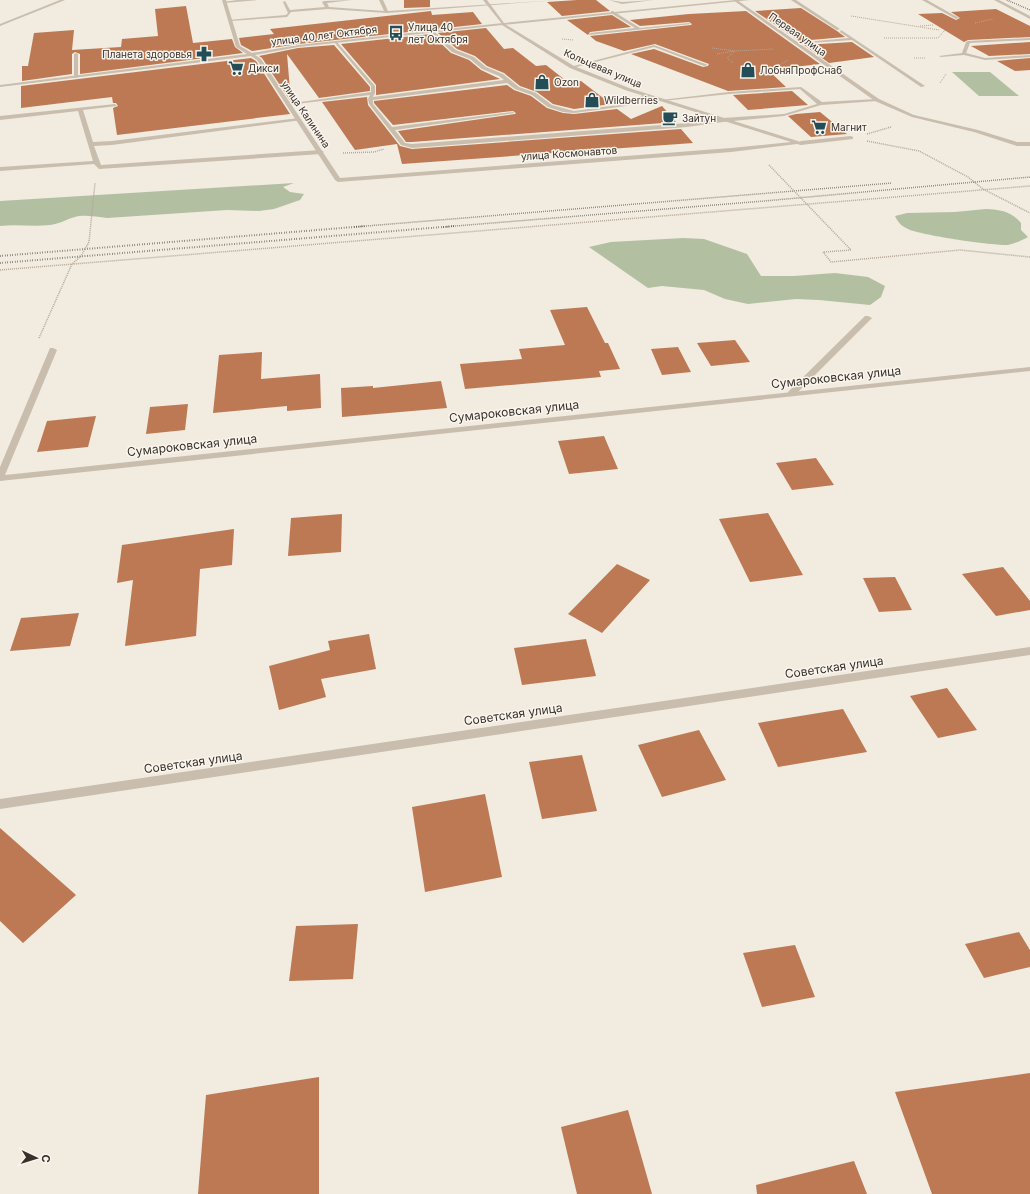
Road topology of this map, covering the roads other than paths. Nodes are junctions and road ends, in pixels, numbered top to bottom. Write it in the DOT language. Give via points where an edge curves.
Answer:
graph roads {
  1 [pos="63,0"];
  2 [pos="256,0"];
  3 [pos="350,0"];
  4 [pos="381,0"];
  5 [pos="486,0"];
  6 [pos="556,0"];
  7 [pos="611,0"];
  8 [pos="652,0"];
  9 [pos="735,0"];
  10 [pos="748,0"];
  11 [pos="794,0"];
  12 [pos="924,0"];
  13 [pos="996,0"];
  14 [pos="224,1"];
  15 [pos="285,2"];
  16 [pos="489,6"];
  17 [pos="328,8"];
  18 [pos="289,11"];
  19 [pos="387,12"];
  20 [pos="612,12"];
  21 [pos="957,18"];
  22 [pos="1030,18"];
  23 [pos="230,20"];
  24 [pos="503,24"];
  25 [pos="689,24"];
  26 [pos="0,25"];
  27 [pos="639,29"];
  28 [pos="432,31"];
  29 [pos="590,34"];
  30 [pos="853,39"];
  31 [pos="1030,39"];
  32 [pos="336,42"];
  33 [pos="796,43"];
  34 [pos="76,54"];
  35 [pos="964,54"];
  36 [pos="250,55"];
  37 [pos="941,56"];
  38 [pos="1030,56"];
  39 [pos="706,65"];
  40 [pos="572,66"];
  41 [pos="76,77"];
  42 [pos="508,81"];
  43 [pos="0,86"];
  44 [pos="923,86"];
  45 [pos="373,93"];
  46 [pos="647,95"];
  47 [pos="370,99"];
  48 [pos="663,100"];
  49 [pos="877,100"];
  50 [pos="288,104"];
  51 [pos="821,104"];
  52 [pos="116,105"];
  53 [pos="80,110"];
  54 [pos="513,113"];
  55 [pos="0,118"];
  56 [pos="299,120"];
  57 [pos="723,120"];
  58 [pos="392,129"];
  59 [pos="851,138"];
  60 [pos="801,143"];
  61 [pos="92,144"];
  62 [pos="1030,144"];
  63 [pos="320,152"];
  64 [pos="98,165"];
  65 [pos="0,169"];
  66 [pos="338,180"];
  67 [pos="868,318"];
  68 [pos="53,350"];
  69 [pos="1030,369"];
  70 [pos="791,394"];
  71 [pos="0,478"];
  72 [pos="1030,651"];
  73 [pos="0,804"];
  1 -- 26 [label="street"];
  2 -- 14 [label="street"];
  3 -- 17 [label="street" via="324,2"];
  4 -- 19 [label="street"];
  5 -- 16 [label="street, Кольцевая улица"];
  6 -- 16 [label="street"];
  7 -- 8 [label="street" via="626,3"];
  9 -- 10 [label="street, улица 40 лет Октября"];
  9 -- 20 [label="street, улица 40 лет Октября"];
  9 -- 33 [label="street, Первая улица"];
  11 -- 30 [label="street"];
  12 -- 21 [label="street"];
  13 -- 22 [label="street"];
  14 -- 23 [label="street, улица Калинина"];
  15 -- 18 [label="street"];
  16 -- 19 [label="street"];
  16 -- 24 [label="street, Кольцевая улица"];
  17 -- 18 [label="street"];
  17 -- 19 [label="street"];
  18 -- 23 [label="street" via="290,15 287,16"];
  20 -- 24 [label="street, улица 40 лет Октября"];
  20 -- 27 [label="street"];
  23 -- 36 [label="street, улица Калинина" via="238,47"];
  24 -- 28 [label="street, улица 40 лет Октября"];
  24 -- 40 [label="street, Кольцевая улица"];
  25 -- 27 [label="street"];
  27 -- 29 [label="street"];
  28 -- 32 [label="street, улица 40 лет Октября"];
  28 -- 42 [label="street" via="454,51 472,58"];
  30 -- 33 [label="street"];
  30 -- 44 [label="street"];
  31 -- 35 [label="street" via="968,42"];
  32 -- 36 [label="street, улица 40 лет Октября"];
  32 -- 45 [label="street" via="373,86"];
  33 -- 49 [label="street, Первая улица"];
  34 -- 41 [label="street"];
  35 -- 37 [label="street"];
  35 -- 38 [label="street" via="985,59"];
  36 -- 41 [label="street, улица 40 лет Октября"];
  36 -- 50 [label="street, улица Калинина" via="259,59"];
  39 -- 40 [label="street" via="654,46"];
  40 -- 46 [label="street, Кольцевая улица"];
  41 -- 43 [label="street, улица 40 лет Октября"];
  42 -- 46 [label="street" via="517,88 534,94 550,106 564,111 626,105"];
  42 -- 47 [label="street"];
  45 -- 47 [label="street"];
  45 -- 50 [label="street"];
  46 -- 48 [label="street, Кольцевая улица"];
  47 -- 58 [label="street" via="371,104"];
  48 -- 51 [label="street" via="801,88"];
  48 -- 57 [label="street, Кольцевая улица"];
  49 -- 51 [label="street"];
  49 -- 62 [label="street, Первая улица" via="914,116 1017,144"];
  50 -- 56 [label="street, улица Калинина"];
  51 -- 57 [label="street" via="784,115"];
  52 -- 53 [label="street"];
  53 -- 55 [label="street"];
  53 -- 61 [label="street"];
  54 -- 58 [label="street"];
  56 -- 61 [label="street"];
  56 -- 63 [label="street, улица Калинина"];
  57 -- 58 [label="street" via="412,146 403,144"];
  57 -- 60 [label="street, Кольцевая улица"];
  59 -- 60 [label="street, улица Космонавтов"];
  60 -- 66 [label="street, улица Космонавтов"];
  61 -- 64 [label="street"];
  63 -- 64 [label="street"];
  63 -- 66 [label="street, улица Калинина"];
  64 -- 65 [label="street"];
  67 -- 70 [label="street"];
  68 -- 71 [label="street"];
  69 -- 70 [label="street, Сумароковская улица"];
  70 -- 71 [label="street, Сумароковская улица"];
  72 -- 73 [label="street, Советская улица"];
}
